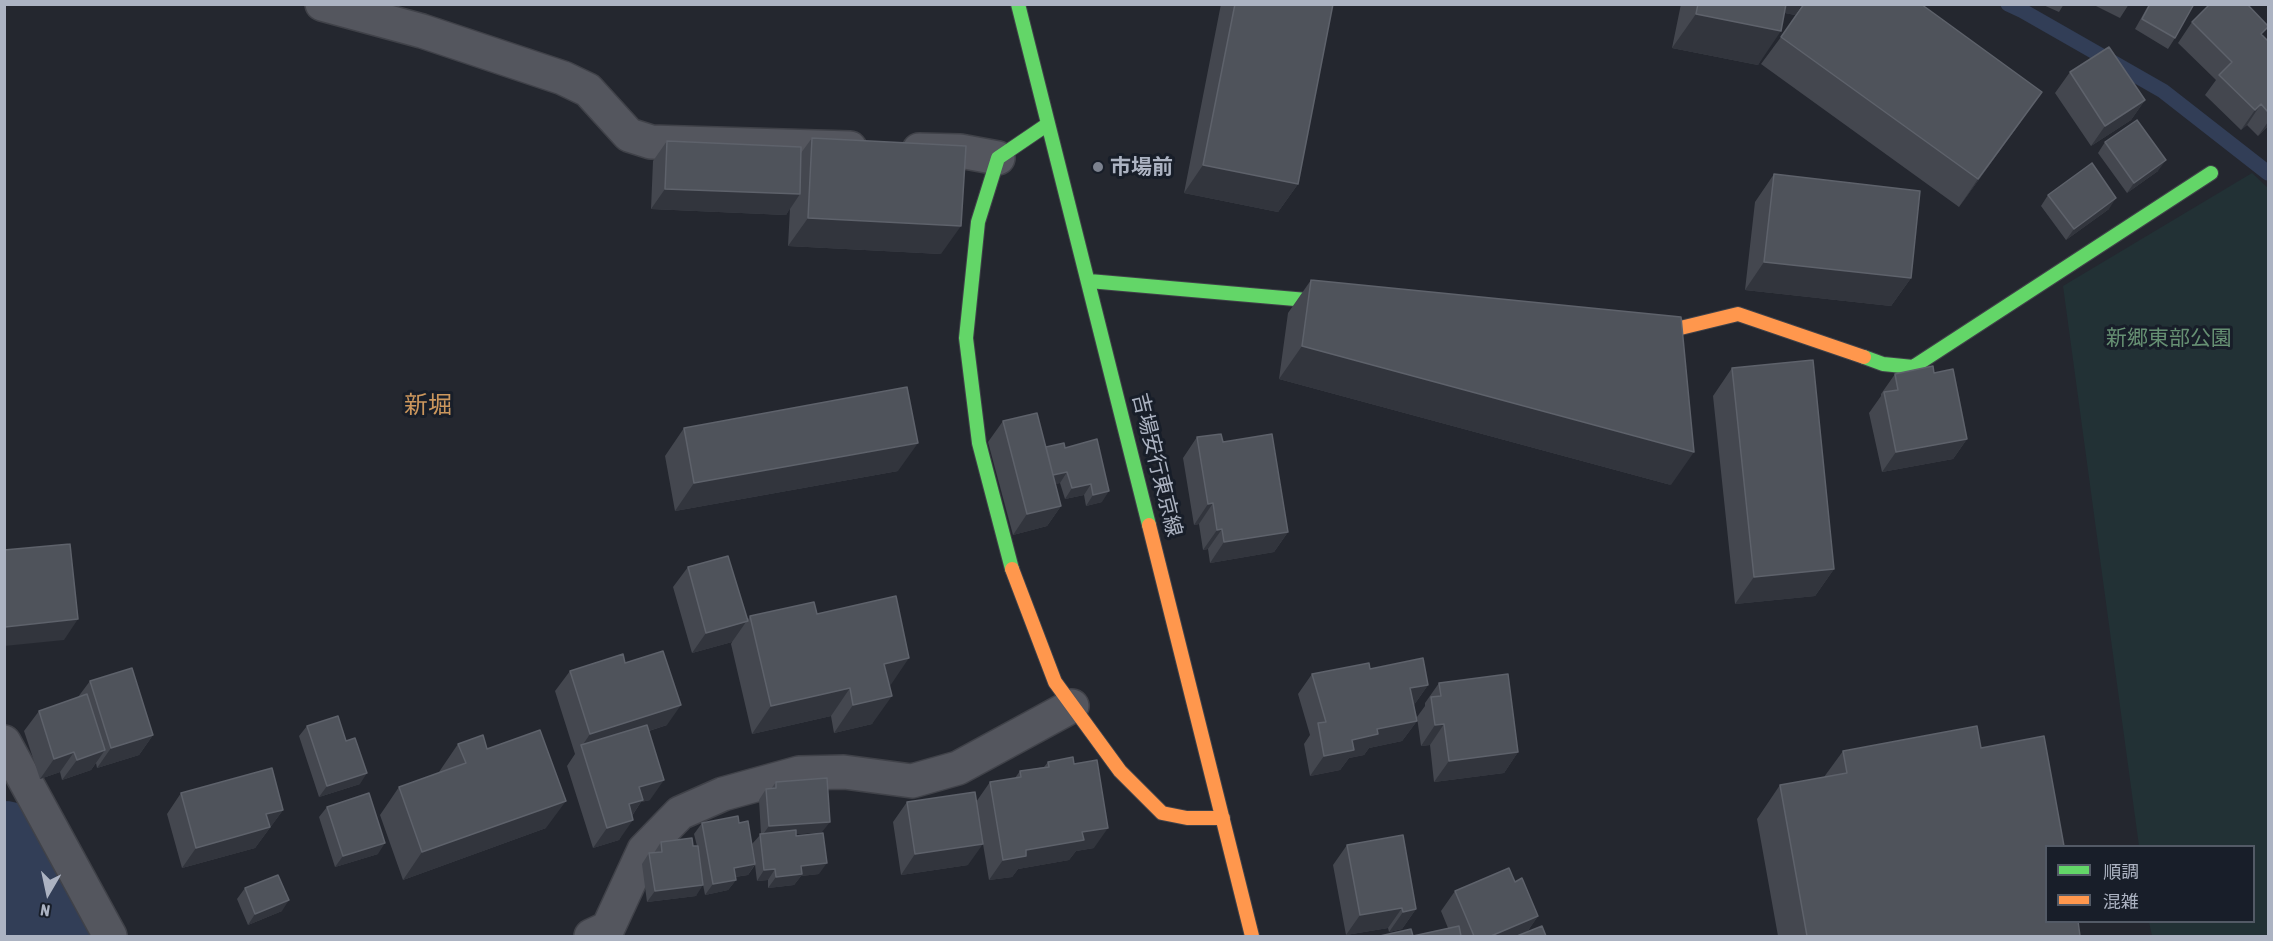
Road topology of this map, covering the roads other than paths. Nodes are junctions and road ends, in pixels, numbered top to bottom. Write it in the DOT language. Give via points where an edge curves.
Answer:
graph roads {
  1 [pos="322,4"];
  2 [pos="1018,4"];
  3 [pos="1048,124"];
  4 [pos="998,158"];
  5 [pos="2211,173"];
  6 [pos="1089,281"];
  7 [pos="1349,303"];
  8 [pos="1621,327"];
  9 [pos="1072,706"];
  10 [pos="4,742"];
  11 [pos="1223,818"];
  12 [pos="110,936"];
  13 [pos="591,936"];
  14 [pos="1252,936"];
  1 -- 4 [label="street" via="422,31 563,78 588,90 629,135 651,142 960,151"];
  2 -- 3 [label="street, 吉場安行東京線"];
  3 -- 4 [label="street"];
  3 -- 6 [label="street, 吉場安行東京線"];
  4 -- 9 [label="street" via="978,222 966,338 979,443 1013,573 1055,682"];
  5 -- 8 [label="street" via="1913,367 1883,364 1738,314 1668,331"];
  6 -- 7 [label="street"];
  6 -- 11 [label="street, 吉場安行東京線"];
  9 -- 11 [label="street" via="1120,771 1162,813"];
  9 -- 13 [label="street" via="958,768 912,781 844,772 799,773 723,794 680,813 644,850 608,928"];
  10 -- 12 [label="street"];
  11 -- 14 [label="street, 吉場安行東京線"];
}
